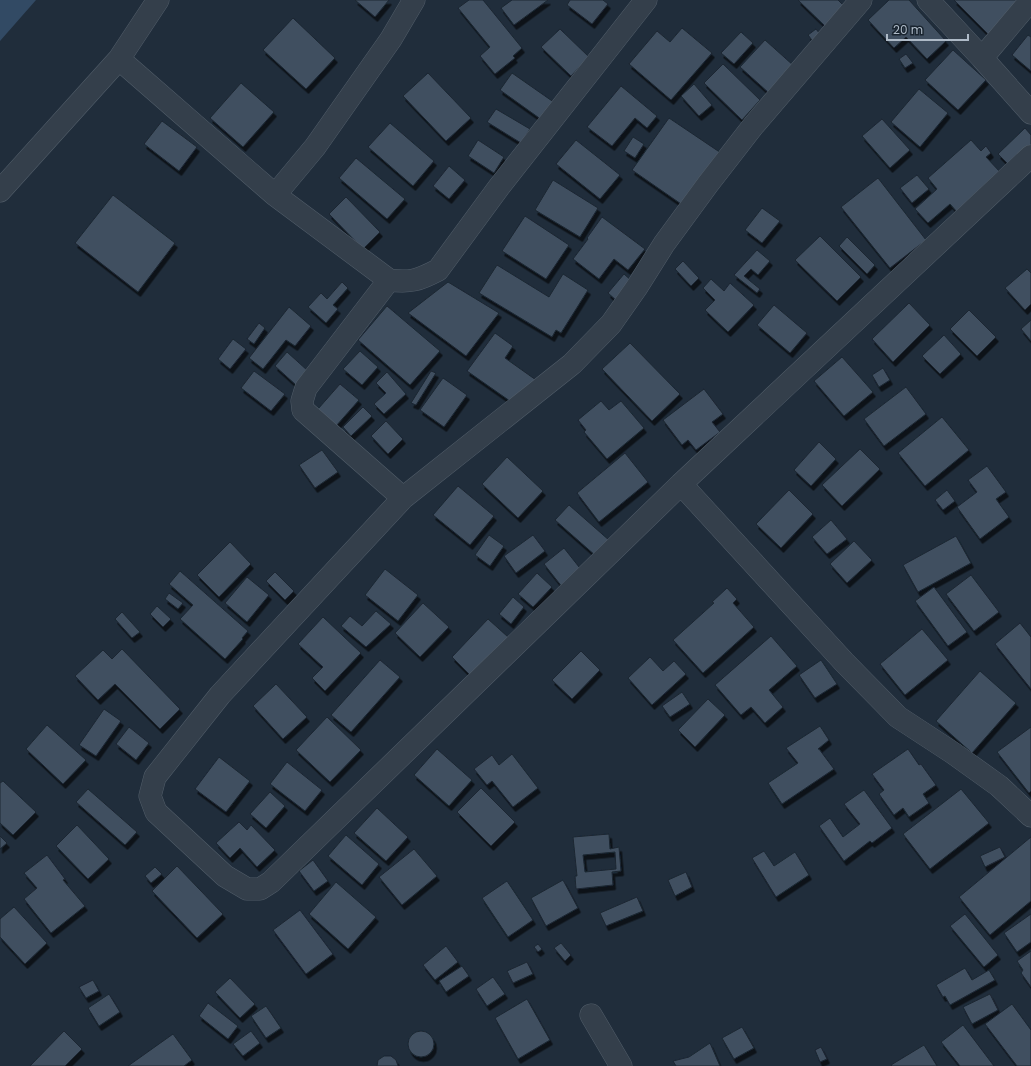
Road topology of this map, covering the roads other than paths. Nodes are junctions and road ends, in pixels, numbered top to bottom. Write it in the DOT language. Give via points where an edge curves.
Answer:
graph roads {
  1 [pos="158,0"];
  2 [pos="414,0"];
  3 [pos="646,0"];
  4 [pos="861,0"];
  5 [pos="928,0"];
  6 [pos="1031,0"];
  7 [pos="982,58"];
  8 [pos="119,59"];
  9 [pos="1031,114"];
  10 [pos="1031,156"];
  11 [pos="0,191"];
  12 [pos="275,195"];
  13 [pos="389,280"];
  14 [pos="681,484"];
  15 [pos="403,498"];
  16 [pos="1031,816"];
  17 [pos="591,1015"];
  18 [pos="621,1066"];
  1 -- 8 [label="street"];
  2 -- 12 [label="street" via="391,39 319,141"];
  3 -- 13 [label="street" via="498,188 438,270 415,280"];
  4 -- 15 [label="street" via="753,126 708,184 611,324 572,364"];
  5 -- 7 [label="street"];
  6 -- 7 [label="street"];
  7 -- 9 [label="street"];
  8 -- 11 [label="street"];
  8 -- 12 [label="street"];
  10 -- 14 [label="street"];
  12 -- 13 [label="street"];
  13 -- 15 [label="street" via="306,388 302,401 303,410"];
  14 -- 15 [label="street" via="272,882 260,889 247,890 225,876 156,812 150,796 155,777 220,695"];
  14 -- 16 [label="street" via="844,662 898,717 999,786"];
  17 -- 18 [label="street"];
}
